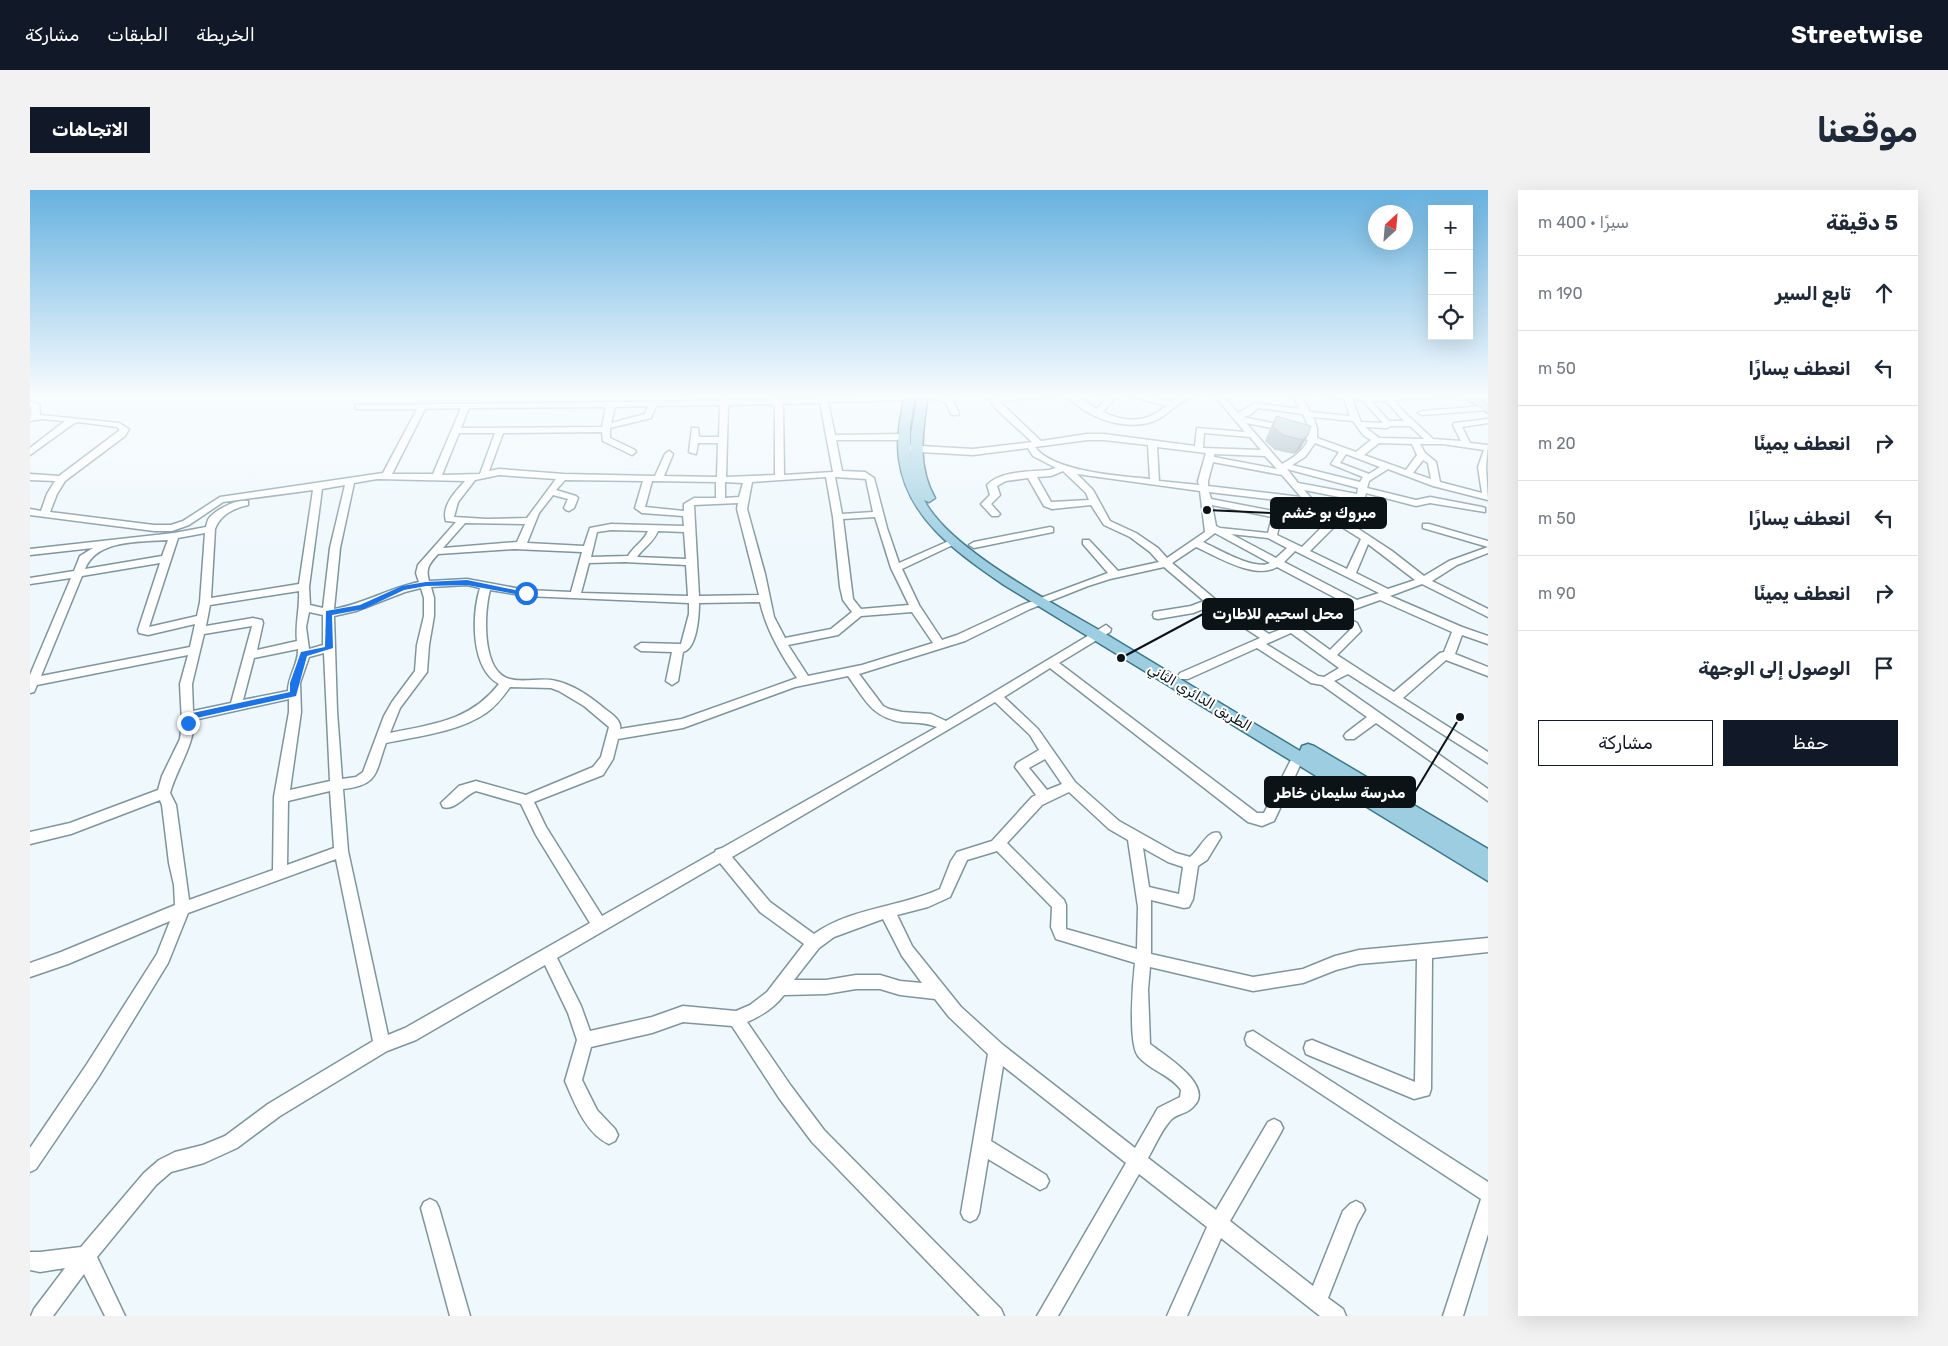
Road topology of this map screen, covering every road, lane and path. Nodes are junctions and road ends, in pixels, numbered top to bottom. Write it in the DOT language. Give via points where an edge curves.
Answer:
graph roads {
  1 [pos="105,447"];
  2 [pos="401,447"];
  3 [pos="449,447"];
  4 [pos="494,447"];
  5 [pos="621,447"];
  6 [pos="693,447"];
  7 [pos="724,447"];
  8 [pos="780,447"];
  9 [pos="832,447"];
  10 [pos="907,447"];
  11 [pos="908,447"];
  12 [pos="922,447"];
  13 [pos="1015,447"];
  14 [pos="1035,447"];
  15 [pos="1152,447"];
  16 [pos="1180,447"];
  17 [pos="1263,447"];
  18 [pos="1309,447"];
  19 [pos="1336,447"];
  20 [pos="1369,447"];
  21 [pos="1417,447"];
  22 [pos="1199,449"];
  23 [pos="1488,449"];
  24 [pos="1345,450"];
  25 [pos="632,452"];
  26 [pos="692,452"];
  27 [pos="1268,453"];
  28 [pos="669,454"];
  29 [pos="1210,455"];
  30 [pos="1358,455"];
  31 [pos="1422,455"];
  32 [pos="1387,466"];
  33 [pos="1065,469"];
  34 [pos="1283,469"];
  35 [pos="484,474"];
  36 [pos="1407,474"];
  37 [pos="834,475"];
  38 [pos="1030,475"];
  39 [pos="1485,475"];
  40 [pos="386,476"];
  41 [pos="30,477"];
  42 [pos="562,477"];
  43 [pos="1370,477"];
  44 [pos="436,478"];
  45 [pos="472,478"];
  46 [pos="648,478"];
  47 [pos="659,478"];
  48 [pos="61,479"];
  49 [pos="780,479"];
  50 [pos="722,480"];
  51 [pos="748,480"];
  52 [pos="350,481"];
  53 [pos="1155,482"];
  54 [pos="1436,484"];
  55 [pos="1295,485"];
  56 [pos="1204,487"];
  57 [pos="318,490"];
  58 [pos="1362,491"];
  59 [pos="552,492"];
  60 [pos="1472,494"];
  61 [pos="1488,497"];
  62 [pos="1281,499"];
  63 [pos="742,500"];
  64 [pos="720,501"];
  65 [pos="1206,501"];
  66 [pos="1308,501"];
  67 [pos="1095,502"];
  68 [pos="569,508"];
  69 [pos="30,512"];
  70 [pos="45,513"];
  71 [pos="688,514"];
  72 [pos="878,514"];
  73 [pos="995,514"];
  74 [pos="1485,514"];
  75 [pos="1278,515"];
  76 [pos="838,517"];
  77 [pos="1336,519"];
  78 [pos="462,521"];
  79 [pos="529,521"];
  80 [pos="1426,526"];
  81 [pos="654,528"];
  82 [pos="1214,528"];
  83 [pos="1352,528"];
  84 [pos="210,529"];
  85 [pos="689,529"];
  86 [pos="1050,530"];
  87 [pos="174,536"];
  88 [pos="1271,536"];
  89 [pos="1366,538"];
  90 [pos="954,542"];
  91 [pos="1086,542"];
  92 [pos="107,543"];
  93 [pos="1196,543"];
  94 [pos="1488,544"];
  95 [pos="521,545"];
  96 [pos="974,546"];
  97 [pos="588,549"];
  98 [pos="1299,549"];
  99 [pos="1488,550"];
  100 [pos="434,551"];
  101 [pos="30,552"];
  102 [pos="166,559"];
  103 [pos="584,560"];
  104 [pos="627,560"];
  105 [pos="691,562"];
  106 [pos="1276,562"];
  107 [pos="1166,563"];
  108 [pos="896,568"];
  109 [pos="77,574"];
  110 [pos="1115,574"];
  111 [pos="1350,575"];
  112 [pos="1422,580"];
  113 [pos="30,581"];
  114 [pos="426,584"];
  115 [pos="304,587"];
  116 [pos="485,587"];
  117 [pos="1384,595"];
  118 [pos="575,596"];
  119 [pos="765,598"];
  120 [pos="1047,599"];
  121 [pos="694,600"];
  122 [pos="205,602"];
  123 [pos="1212,602"];
  124 [pos="1357,604"];
  125 [pos="304,608"];
  126 [pos="916,608"];
  127 [pos="328,613"];
  128 [pos="858,613"];
  129 [pos="1488,613"];
  130 [pos="1158,614"];
  131 [pos="1332,614"];
  132 [pos="200,625"];
  133 [pos="1292,628"];
  134 [pos="1458,630"];
  135 [pos="1102,632"];
  136 [pos="1262,640"];
  137 [pos="1488,640"];
  138 [pos="782,642"];
  139 [pos="940,645"];
  140 [pos="641,647"];
  141 [pos="329,648"];
  142 [pos="304,649"];
  143 [pos="678,649"];
  144 [pos="195,650"];
  145 [pos="249,655"];
  146 [pos="1330,656"];
  147 [pos="1449,656"];
  148 [pos="1051,663"];
  149 [pos="1348,669"];
  150 [pos="851,672"];
  151 [pos="1488,672"];
  152 [pos="1184,676"];
  153 [pos="805,680"];
  154 [pos="672,681"];
  155 [pos="1325,681"];
  156 [pos="507,683"];
  157 [pos="32,686"];
  158 [pos="293,694"];
  159 [pos="996,696"];
  160 [pos="1395,698"];
  161 [pos="236,706"];
  162 [pos="188,717"];
  163 [pos="1376,717"];
  164 [pos="947,726"];
  165 [pos="614,735"];
  166 [pos="1350,736"];
  167 [pos="382,739"];
  168 [pos="1048,751"];
  169 [pos="1298,757"];
  170 [pos="1488,758"];
  171 [pos="336,785"];
  172 [pos="1070,786"];
  173 [pos="163,793"];
  174 [pos="1488,796"];
  175 [pos="281,797"];
  176 [pos="1045,797"];
  177 [pos="526,800"];
  178 [pos="448,803"];
  179 [pos="1214,837"];
  180 [pos="30,838"];
  181 [pos="1135,838"];
  182 [pos="998,843"];
  183 [pos="341,851"];
  184 [pos="721,854"];
  185 [pos="1488,858"];
  186 [pos="1191,863"];
  187 [pos="280,873"];
  188 [pos="1488,874"];
  189 [pos="1144,892"];
  190 [pos="182,909"];
  191 [pos="887,911"];
  192 [pos="600,924"];
  193 [pos="814,944"];
  194 [pos="1488,944"];
  195 [pos="1425,952"];
  196 [pos="547,954"];
  197 [pos="1144,958"];
  198 [pos="30,970"];
  199 [pos="780,988"];
  200 [pos="939,992"];
  201 [pos="736,1019"];
  202 [pos="1254,1039"];
  203 [pos="585,1040"];
  204 [pos="382,1045"];
  205 [pos="1312,1048"];
  206 [pos="997,1051"];
  207 [pos="1274,1128"];
  208 [pos="609,1135"];
  209 [pos="981,1146"];
  210 [pos="1135,1161"];
  211 [pos="30,1163"];
  212 [pos="1040,1181"];
  213 [pos="1488,1193"];
  214 [pos="1488,1204"];
  215 [pos="430,1208"];
  216 [pos="1356,1210"];
  217 [pos="970,1213"];
  218 [pos="1218,1224"];
  219 [pos="86,1256"];
  220 [pos="30,1261"];
  221 [pos="1317,1301"];
  222 [pos="41,1316"];
  223 [pos="115,1316"];
  224 [pos="460,1316"];
  225 [pos="994,1316"];
  226 [pos="1047,1316"];
  227 [pos="1177,1316"];
  228 [pos="1336,1316"];
  229 [pos="1453,1316"];
  1 -- 48 [label="street"];
  2 -- 40 [label="street"];
  3 -- 44 [label="street"];
  4 -- 35 [label="street"];
  5 -- 25 [label="street"];
  6 -- 26 [label="street"];
  7 -- 50 [label="street"];
  8 -- 49 [label="street"];
  9 -- 37 [label="street"];
  10 -- 90 [label="main road, الطريق الدائري الثاني" via="908,479 918,502"];
  11 -- 96 [label="main road, الطريق الدائري الثاني" via="924,492 944,518"];
  12 -- 13 [label="street" via="973,452"];
  14 -- 33 [label="street" via="1036,454"];
  15 -- 53 [label="street"];
  16 -- 22 [label="street"];
  17 -- 27 [label="street"];
  18 -- 34 [label="street" via="1303,455"];
  19 -- 24 [label="street"];
  20 -- 30 [label="street"];
  21 -- 31 [label="street"];
  22 -- 29 [label="street"];
  23 -- 39 [label="street" via="1481,464"];
  24 -- 30 [label="street"];
  24 -- 43 [label="street" via="1335,464"];
  27 -- 29 [label="street"];
  27 -- 34 [label="street"];
  28 -- 47 [label="street"];
  29 -- 34 [label="street"];
  29 -- 56 [label="street"];
  30 -- 32 [label="street"];
  31 -- 36 [label="street"];
  31 -- 54 [label="street" via="1432,463"];
  32 -- 36 [label="street"];
  32 -- 43 [label="street"];
  33 -- 38 [label="street"];
  33 -- 53 [label="street"];
  33 -- 67 [label="street" via="1090,492"];
  34 -- 55 [label="street"];
  34 -- 58 [label="street"];
  35 -- 42 [label="street" via="499,472"];
  35 -- 45 [label="street"];
  36 -- 54 [label="street"];
  37 -- 49 [label="street"];
  37 -- 72 [label="street" via="870,478"];
  37 -- 76 [label="street"];
  38 -- 67 [label="street" via="1049,505"];
  38 -- 73 [label="street" via="993,483 994,497 986,504"];
  39 -- 61 [label="street"];
  40 -- 44 [label="street"];
  40 -- 52 [label="street"];
  41 -- 48 [label="street"];
  42 -- 46 [label="street"];
  42 -- 59 [label="street"];
  43 -- 58 [label="street" via="1365,480"];
  44 -- 45 [label="street"];
  45 -- 78 [label="street" via="448,508 449,519"];
  46 -- 47 [label="street"];
  46 -- 71 [label="street" via="642,510"];
  47 -- 50 [label="street"];
  48 -- 70 [label="street"];
  49 -- 51 [label="street"];
  50 -- 51 [label="street"];
  50 -- 64 [label="street"];
  51 -- 63 [label="street"];
  52 -- 57 [label="street"];
  52 -- 127 [label="street" via="335,548"];
  53 -- 56 [label="street"];
  54 -- 60 [label="street"];
  55 -- 58 [label="street"];
  55 -- 66 [label="street"];
  56 -- 62 [label="street"];
  56 -- 65 [label="street"];
  57 -- 70 [label="street" via="220,500 186,523 172,528"];
  57 -- 84 [label="street" via="238,504 214,518"];
  57 -- 115 [label="street"];
  58 -- 74 [label="street" via="1416,503 1430,500"];
  58 -- 83 [label="street"];
  59 -- 68 [label="street" via="573,498"];
  59 -- 79 [label="street"];
  60 -- 61 [label="street"];
  60 -- 74 [label="street"];
  62 -- 66 [label="street"];
  62 -- 75 [label="street"];
  63 -- 64 [label="street"];
  63 -- 119 [label="street"];
  64 -- 71 [label="street" via="691,502"];
  65 -- 75 [label="street"];
  65 -- 82 [label="street"];
  66 -- 77 [label="street"];
  67 -- 107 [label="street" via="1107,523 1133,535"];
  69 -- 70 [label="street"];
  71 -- 85 [label="street"];
  72 -- 76 [label="street"];
  72 -- 108 [label="street"];
  75 -- 88 [label="street"];
  76 -- 128 [label="street" via="845,586 848,600"];
  77 -- 83 [label="street"];
  77 -- 98 [label="street"];
  78 -- 79 [label="street"];
  78 -- 100 [label="street"];
  79 -- 95 [label="street"];
  80 -- 94 [label="street"];
  81 -- 85 [label="street"];
  81 -- 97 [label="street" via="595,529 591,532"];
  81 -- 104 [label="street" via="649,540"];
  82 -- 88 [label="street"];
  82 -- 93 [label="street"];
  82 -- 106 [label="street"];
  83 -- 89 [label="street"];
  84 -- 87 [label="street"];
  84 -- 122 [label="street"];
  85 -- 105 [label="street"];
  86 -- 96 [label="street"];
  87 -- 92 [label="street"];
  87 -- 102 [label="street"];
  88 -- 98 [label="street"];
  89 -- 111 [label="street"];
  89 -- 112 [label="street"];
  90 -- 108 [label="street"];
  90 -- 120 [label="main road, الطريق الدائري الثاني" via="989,569"];
  91 -- 110 [label="street"];
  92 -- 101 [label="street"];
  92 -- 109 [label="street" via="84,558"];
  93 -- 106 [label="street" via="1257,568 1266,568"];
  93 -- 107 [label="street"];
  95 -- 97 [label="street"];
  95 -- 100 [label="street"];
  96 -- 120 [label="main road, الطريق الدائري الثاني"];
  97 -- 103 [label="street"];
  98 -- 106 [label="street"];
  98 -- 111 [label="street"];
  99 -- 112 [label="street" via="1453,563"];
  100 -- 114 [label="street" via="423,565 421,574"];
  102 -- 109 [label="street"];
  102 -- 132 [label="street" via="143,630"];
  103 -- 104 [label="street"];
  103 -- 118 [label="street"];
  104 -- 105 [label="street"];
  105 -- 121 [label="street"];
  106 -- 124 [label="street"];
  107 -- 110 [label="street"];
  107 -- 123 [label="street"];
  108 -- 126 [label="street"];
  109 -- 113 [label="street"];
  109 -- 157 [label="street"];
  110 -- 120 [label="street"];
  111 -- 117 [label="street"];
  112 -- 117 [label="street"];
  112 -- 129 [label="street"];
  114 -- 116 [label="street" via="467,582"];
  114 -- 127 [label="street" via="402,589 362,607"];
  114 -- 167 [label="street" via="429,616 421,672 396,705"];
  115 -- 122 [label="street"];
  115 -- 125 [label="street"];
  116 -- 118 [label="street"];
  116 -- 156 [label="street" via="478,626 480,637 488,668"];
  117 -- 124 [label="street"];
  117 -- 134 [label="street"];
  118 -- 121 [label="street"];
  119 -- 121 [label="street"];
  119 -- 138 [label="street" via="769,617"];
  120 -- 135 [label="main road, الطريق الدائري الثاني"];
  120 -- 139 [label="street"];
  121 -- 143 [label="street" via="687,645"];
  122 -- 132 [label="street"];
  123 -- 130 [label="street" via="1193,610"];
  123 -- 136 [label="street"];
  124 -- 131 [label="street"];
  125 -- 127 [label="street"];
  125 -- 142 [label="street" via="300,626"];
  126 -- 128 [label="street"];
  126 -- 139 [label="street"];
  127 -- 141 [label="street"];
  128 -- 138 [label="street" via="834,632"];
  131 -- 133 [label="street"];
  131 -- 146 [label="street" via="1356,631"];
  132 -- 144 [label="street"];
  132 -- 145 [label="street" via="257,622"];
  133 -- 136 [label="street"];
  133 -- 146 [label="street"];
  134 -- 137 [label="street"];
  134 -- 147 [label="street"];
  135 -- 148 [label="street"];
  135 -- 152 [label="main road, الطريق الدائري الثاني"];
  135 -- 169 [label="main road, الطريق الدائري الثاني"];
  136 -- 152 [label="street"];
  136 -- 155 [label="street" via="1315,680"];
  138 -- 153 [label="street"];
  139 -- 150 [label="street"];
  140 -- 143 [label="street"];
  141 -- 142 [label="street"];
  141 -- 171 [label="street"];
  142 -- 145 [label="street"];
  142 -- 158 [label="street"];
  143 -- 154 [label="street"];
  144 -- 157 [label="street"];
  144 -- 162 [label="street" via="186,684"];
  145 -- 161 [label="street"];
  146 -- 149 [label="street"];
  147 -- 151 [label="street"];
  147 -- 160 [label="street" via="1441,656"];
  148 -- 159 [label="street"];
  148 -- 169 [label="street" via="1253,818 1262,820 1269,817"];
  149 -- 155 [label="street"];
  149 -- 160 [label="street"];
  150 -- 153 [label="street"];
  150 -- 164 [label="street" via="879,709 886,713 931,719"];
  152 -- 185 [label="main road, الطريق الدائري الثاني"];
  153 -- 165 [label="street" via="690,721"];
  155 -- 163 [label="street"];
  156 -- 165 [label="street" via="556,685 611,720 615,726"];
  156 -- 167 [label="street" via="489,704 466,718"];
  158 -- 161 [label="street"];
  158 -- 175 [label="street" via="295,712"];
  159 -- 164 [label="street"];
  159 -- 168 [label="street" via="1034,732"];
  160 -- 170 [label="street"];
  161 -- 162 [label="street"];
  162 -- 173 [label="street" via="186,739"];
  163 -- 166 [label="street"];
  163 -- 174 [label="street"];
  164 -- 184 [label="street"];
  165 -- 177 [label="street" via="607,759 598,771"];
  167 -- 171 [label="street" via="366,777 359,782"];
  168 -- 172 [label="street"];
  168 -- 176 [label="street" via="1021,767"];
  169 -- 188 [label="main road, الطريق الدائري الثاني"];
  171 -- 175 [label="street"];
  171 -- 183 [label="street"];
  172 -- 176 [label="street"];
  172 -- 181 [label="street" via="1114,825"];
  173 -- 180 [label="street" via="71,828"];
  173 -- 190 [label="street" via="171,817"];
  175 -- 187 [label="street"];
  176 -- 182 [label="street"];
  177 -- 178 [label="street" via="476,786 469,787"];
  177 -- 192 [label="street" via="541,831"];
  179 -- 186 [label="street" via="1202,856"];
  181 -- 186 [label="street" via="1173,858"];
  181 -- 189 [label="street"];
  182 -- 191 [label="street" via="962,856 945,893 928,902"];
  182 -- 197 [label="street" via="1059,905 1058,928 1061,934"];
  183 -- 187 [label="street"];
  183 -- 204 [label="street"];
  184 -- 192 [label="street"];
  184 -- 193 [label="street" via="765,907"];
  186 -- 189 [label="street" via="1184,902"];
  187 -- 190 [label="street"];
  189 -- 197 [label="street"];
  190 -- 198 [label="street"];
  190 -- 211 [label="street" via="163,958"];
  191 -- 193 [label="street" via="829,932"];
  191 -- 200 [label="street" via="906,951"];
  192 -- 196 [label="street"];
  193 -- 199 [label="street"];
  194 -- 195 [label="street"];
  195 -- 197 [label="street" via="1359,957 1303,976 1252,984"];
  195 -- 205 [label="street" via="1423,1090 1404,1088"];
  196 -- 203 [label="street"];
  196 -- 204 [label="street" via="410,1034"];
  197 -- 210 [label="street" via="1140,989 1142,1045 1144,1050 1186,1082 1189,1100 1164,1114"];
  199 -- 200 [label="street" via="880,982 900,988"];
  199 -- 201 [label="street" via="756,1010"];
  200 -- 206 [label="street"];
  201 -- 203 [label="street" via="682,1014 652,1025"];
  201 -- 225 [label="street" via="818,1136"];
  202 -- 213 [label="street"];
  203 -- 208 [label="street" via="573,1081 591,1116"];
  204 -- 219 [label="street" via="274,1110 231,1142 165,1166 150,1179"];
  206 -- 209 [label="street"];
  206 -- 210 [label="street"];
  207 -- 218 [label="street"];
  209 -- 212 [label="street"];
  209 -- 217 [label="street"];
  210 -- 218 [label="street"];
  210 -- 226 [label="street"];
  214 -- 229 [label="street"];
  215 -- 224 [label="street"];
  216 -- 221 [label="street"];
  218 -- 221 [label="street"];
  218 -- 227 [label="street"];
  219 -- 220 [label="street"];
  219 -- 222 [label="street"];
  219 -- 223 [label="street"];
  221 -- 228 [label="street"];
}
